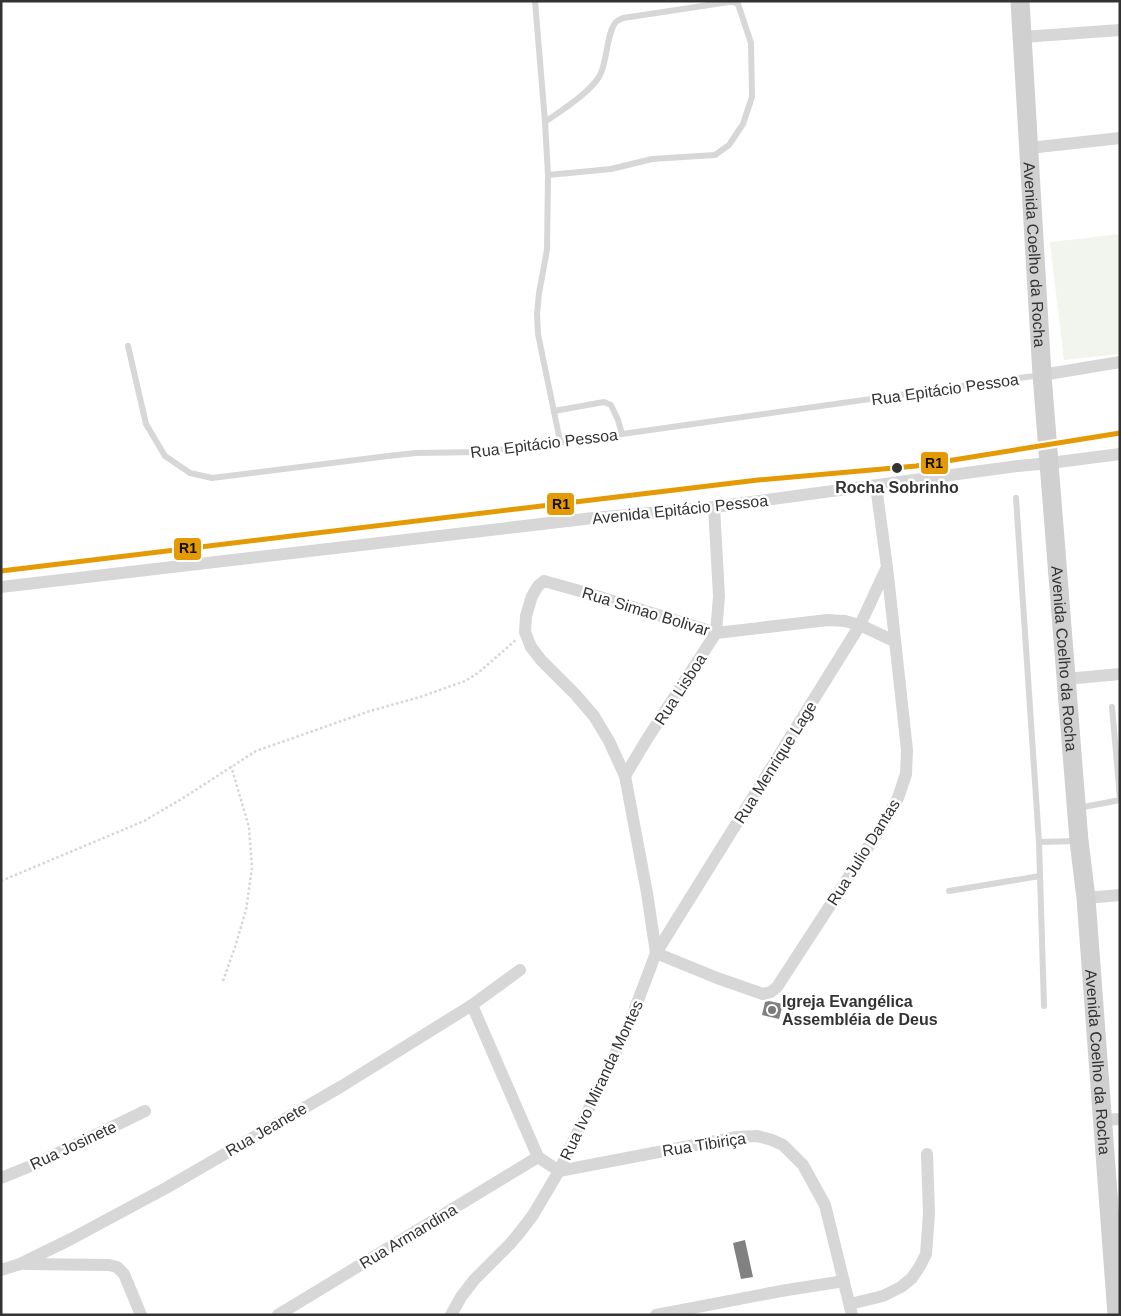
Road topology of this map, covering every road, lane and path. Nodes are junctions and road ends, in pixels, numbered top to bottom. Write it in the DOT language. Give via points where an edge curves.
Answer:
graph roads {
  1 [pos="535,1"];
  2 [pos="1020,1"];
  3 [pos="1120,30"];
  4 [pos="1022,36"];
  5 [pos="546,122"];
  6 [pos="1120,138"];
  7 [pos="1029,148"];
  8 [pos="548,175"];
  9 [pos="128,346"];
  10 [pos="1120,362"];
  11 [pos="1042,375"];
  12 [pos="554,411"];
  13 [pos="622,434"];
  14 [pos="560,441"];
  15 [pos="1120,454"];
  16 [pos="1050,463"];
  17 [pos="876,486"];
  18 [pos="1016,498"];
  19 [pos="714,507"];
  20 [pos="887,567"];
  21 [pos="1,587"];
  22 [pos="860,625"];
  23 [pos="525,632"];
  24 [pos="716,633"];
  25 [pos="894,641"];
  26 [pos="1120,674"];
  27 [pos="1066,678"];
  28 [pos="1112,707"];
  29 [pos="231,766"];
  30 [pos="625,776"];
  31 [pos="1120,799"];
  32 [pos="1076,808"];
  33 [pos="1079,841"];
  34 [pos="1039,842"];
  35 [pos="1040,876"];
  36 [pos="1,881"];
  37 [pos="948,891"];
  38 [pos="1120,894"];
  39 [pos="1086,898"];
  40 [pos="656,953"];
  41 [pos="520,970"];
  42 [pos="223,981"];
  43 [pos="472,1005"];
  44 [pos="1044,1006"];
  45 [pos="145,1111"];
  46 [pos="1111,1119"];
  47 [pos="927,1154"];
  48 [pos="538,1157"];
  49 [pos="559,1171"];
  50 [pos="1,1178"];
  51 [pos="20,1264"];
  52 [pos="1,1270"];
  53 [pos="844,1281"];
  54 [pos="851,1310"];
  55 [pos="141,1315"];
  56 [pos="278,1315"];
  57 [pos="451,1315"];
  58 [pos="656,1315"];
  59 [pos="1117,1315"];
  1 -- 5 [label="lane"];
  2 -- 4 [label="main road, Avenida Coelho da Rocha"];
  3 -- 4 [label="street"];
  4 -- 7 [label="main road, Avenida Coelho da Rocha"];
  5 -- 8 [label="lane"];
  5 -- 8 [label="lane" via="598,80 616,22 623,18 729,2 738,4 751,43 752,97 743,124 729,145 715,154 652,159 611,169"];
  6 -- 7 [label="street"];
  7 -- 11 [label="main road, Avenida Coelho da Rocha"];
  8 -- 12 [label="lane" via="547,250 537,314"];
  9 -- 14 [label="lane, Rua Epitácio Pessoa" via="146,424 164,456 198,475 212,478 416,453 482,452"];
  10 -- 11 [label="street"];
  11 -- 13 [label="lane, Rua Epitácio Pessoa"];
  11 -- 16 [label="main road, Avenida Coelho da Rocha"];
  12 -- 13 [label="lane" via="604,402 611,405"];
  12 -- 14 [label="lane"];
  13 -- 14 [label="lane, Rua Epitácio Pessoa"];
  15 -- 16 [label="street, Avenida Epitácio Pessoa"];
  16 -- 17 [label="street, Avenida Epitácio Pessoa"];
  16 -- 27 [label="main road, Avenida Coelho da Rocha"];
  17 -- 19 [label="street, Avenida Epitácio Pessoa"];
  17 -- 20 [label="street, Rua Julio Dantas"];
  18 -- 34 [label="lane"];
  19 -- 21 [label="street, Avenida Epitácio Pessoa" via="593,518"];
  19 -- 24 [label="street, Rua Lisboa" via="719,596"];
  20 -- 22 [label="street, Rua Menrique Lage"];
  20 -- 25 [label="street, Rua Julio Dantas"];
  22 -- 24 [label="street, Rua Simao Bolivar" via="828,620"];
  22 -- 25 [label="street, Rua Simao Bolivar"];
  22 -- 40 [label="street, Rua Menrique Lage"];
  23 -- 24 [label="street, Rua Simao Bolivar" via="524,624 532,596 544,581"];
  23 -- 29 [label="path" via="465,681 275,743"];
  23 -- 30 [label="street, Rua Ivo Miranda Montes" via="541,660 594,716"];
  24 -- 30 [label="street, Rua Lisboa"];
  25 -- 40 [label="street, Rua Julio Dantas" via="907,750 906,774 898,798 777,987 764,994"];
  26 -- 27 [label="street"];
  27 -- 32 [label="main road, Avenida Coelho da Rocha"];
  28 -- 31 [label="lane"];
  29 -- 36 [label="path" via="144,821"];
  29 -- 42 [label="path" via="249,828 252,868 246,910"];
  30 -- 40 [label="street, Rua Ivo Miranda Montes"];
  31 -- 32 [label="lane"];
  32 -- 33 [label="main road, Avenida Coelho da Rocha"];
  33 -- 34 [label="lane"];
  33 -- 39 [label="main road, Avenida Coelho da Rocha"];
  34 -- 35 [label="lane"];
  35 -- 37 [label="lane"];
  35 -- 44 [label="lane"];
  38 -- 39 [label="street"];
  39 -- 46 [label="main road, Avenida Coelho da Rocha"];
  40 -- 49 [label="street, Rua Ivo Miranda Montes" via="628,1027"];
  41 -- 43 [label="street, Rua Jeanete"];
  43 -- 48 [label="street"];
  43 -- 51 [label="street, Rua Jeanete" via="342,1086 166,1188"];
  45 -- 50 [label="street, Rua Josinete"];
  46 -- 59 [label="main road, Avenida Coelho da Rocha"];
  47 -- 54 [label="street" via="929,1214 926,1254 912,1278 901,1287"];
  48 -- 49 [label="street"];
  48 -- 56 [label="street, Rua Armandina"];
  49 -- 53 [label="street, Rua Tibiriça" via="736,1137 757,1136 772,1140 783,1145 803,1165 825,1205"];
  49 -- 57 [label="street, Rua Ivo Miranda Montes" via="533,1215 474,1280"];
  51 -- 52 [label="street, Rua Jeanete"];
  51 -- 55 [label="street" via="117,1267 124,1274"];
  53 -- 54 [label="street, Rua Tibiriça"];
  53 -- 58 [label="street"];
}
